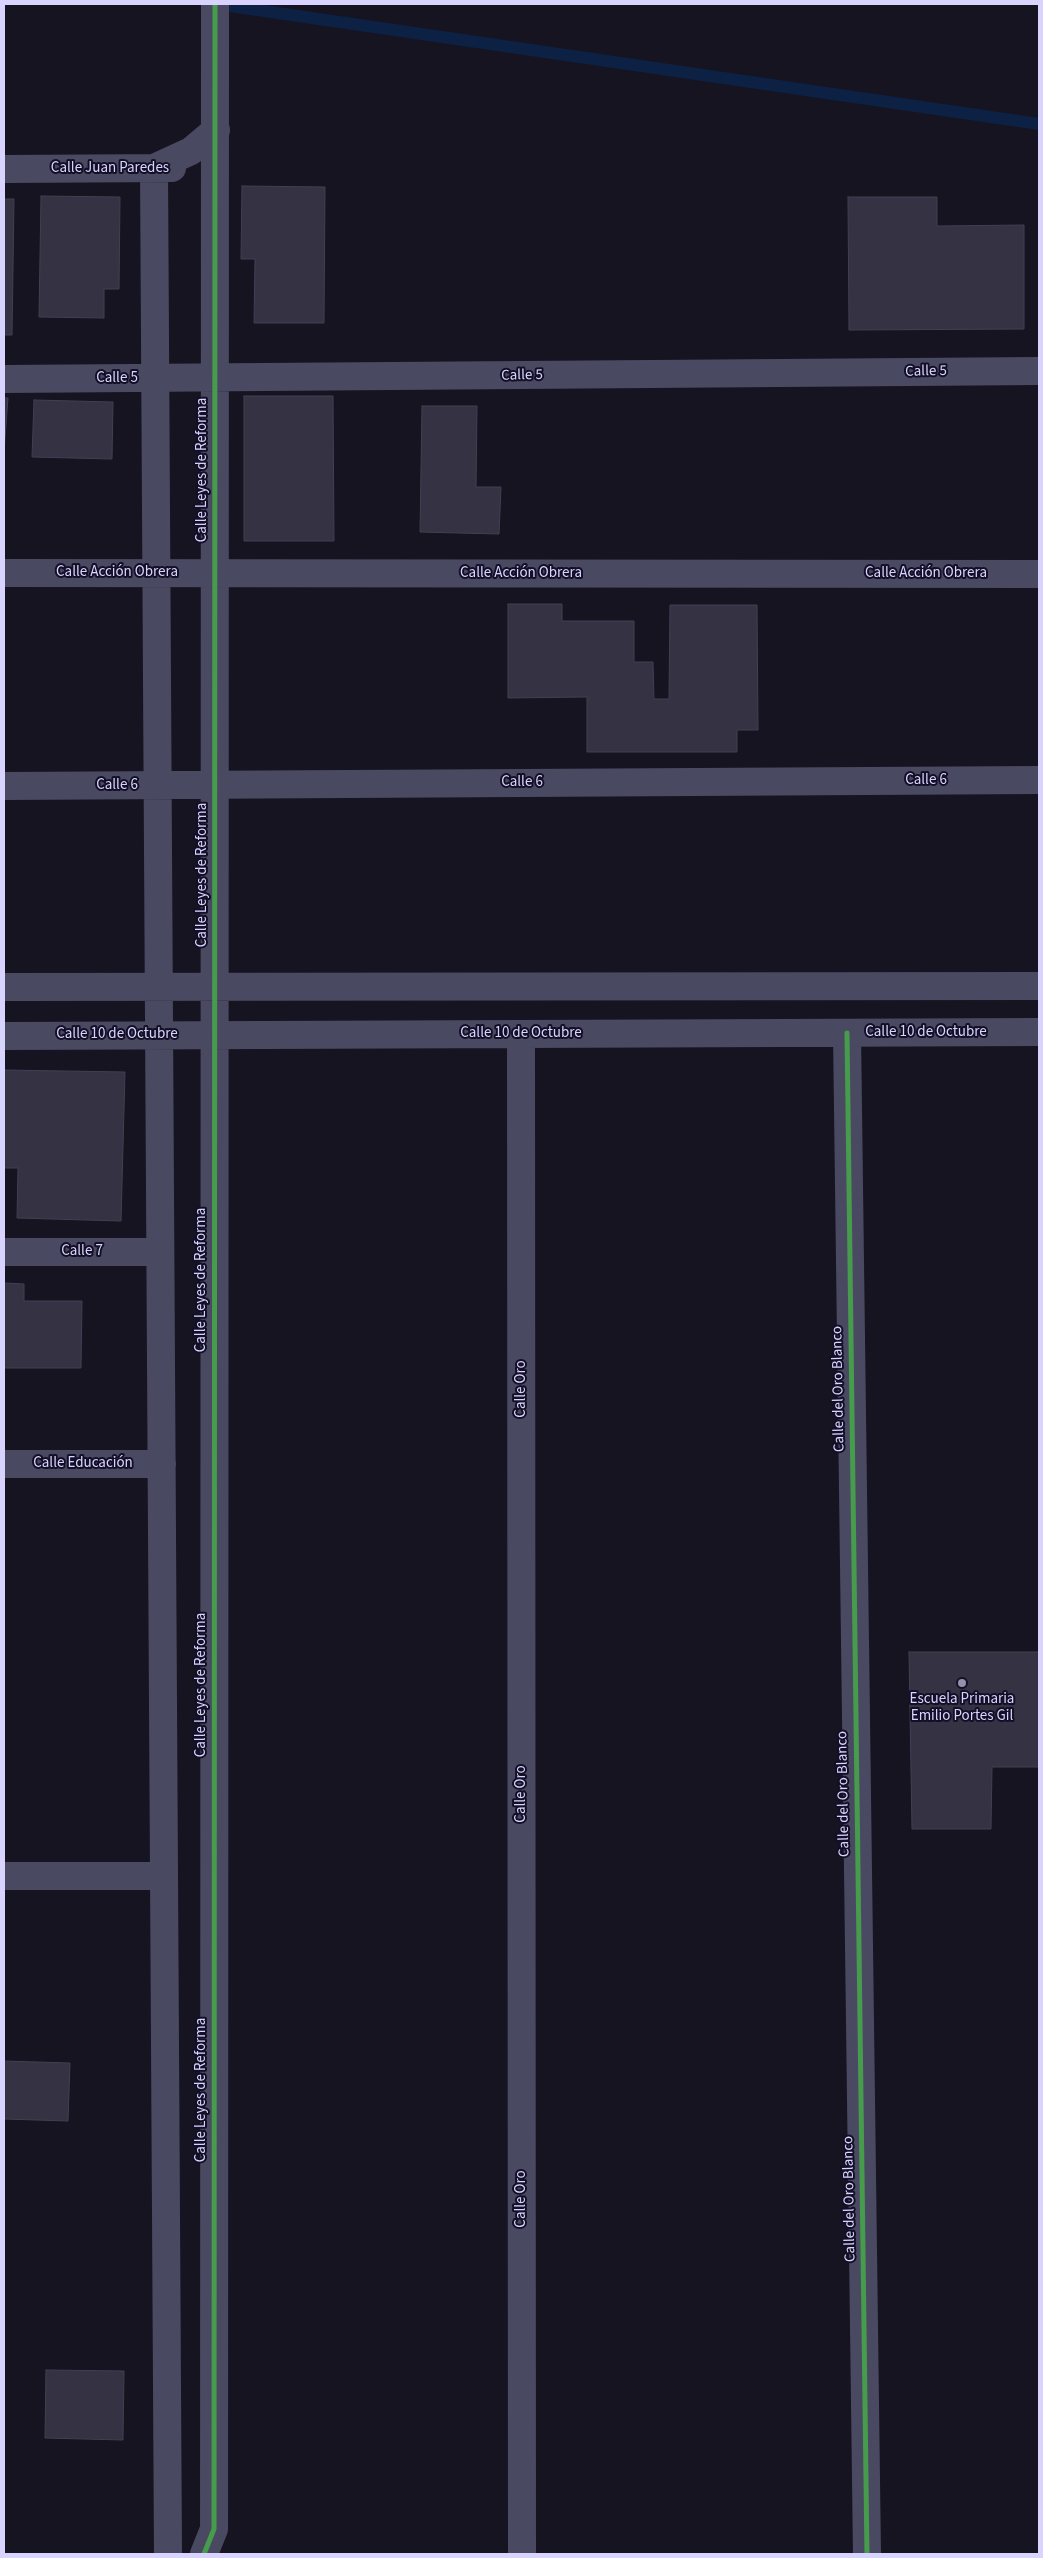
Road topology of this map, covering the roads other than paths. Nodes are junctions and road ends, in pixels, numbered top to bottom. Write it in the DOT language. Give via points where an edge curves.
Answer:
graph roads {
  1 [pos="215,4"];
  2 [pos="216,130"];
  3 [pos="154,168"];
  4 [pos="216,168"];
  5 [pos="4,169"];
  6 [pos="1039,371"];
  7 [pos="4,379"];
  8 [pos="156,379"];
  9 [pos="216,379"];
  10 [pos="4,573"];
  11 [pos="156,573"];
  12 [pos="216,574"];
  13 [pos="1039,574"];
  14 [pos="1039,780"];
  15 [pos="215,785"];
  16 [pos="4,786"];
  17 [pos="158,786"];
  18 [pos="215,986"];
  19 [pos="1039,986"];
  20 [pos="4,987"];
  21 [pos="159,987"];
  22 [pos="1039,1032"];
  23 [pos="847,1033"];
  24 [pos="521,1034"];
  25 [pos="160,1035"];
  26 [pos="215,1035"];
  27 [pos="4,1036"];
  28 [pos="4,1252"];
  29 [pos="160,1252"];
  30 [pos="4,1464"];
  31 [pos="162,1464"];
  32 [pos="4,1876"];
  33 [pos="164,1876"];
  34 [pos="168,2554"];
  35 [pos="204,2554"];
  36 [pos="522,2554"];
  37 [pos="867,2554"];
  1 -- 2 [label="street, Calle Leyes de Reforma"];
  2 -- 3 [label="street" via="191,151"];
  2 -- 4 [label="street, Calle Leyes de Reforma"];
  3 -- 4 [label="street, Calle Juan Paredes"];
  3 -- 5 [label="street, Calle Juan Paredes"];
  3 -- 8 [label="street"];
  4 -- 9 [label="street, Calle Leyes de Reforma"];
  6 -- 9 [label="street, Calle 5"];
  7 -- 8 [label="street, Calle 5"];
  8 -- 9 [label="street, Calle 5"];
  8 -- 11 [label="street"];
  9 -- 12 [label="street, Calle Leyes de Reforma"];
  10 -- 11 [label="street, Calle Acción Obrera"];
  11 -- 12 [label="street, Calle Acción Obrera"];
  11 -- 17 [label="street"];
  12 -- 13 [label="street, Calle Acción Obrera"];
  12 -- 15 [label="street, Calle Leyes de Reforma"];
  14 -- 15 [label="street, Calle 6"];
  15 -- 17 [label="street, Calle 6"];
  15 -- 18 [label="street, Calle Leyes de Reforma"];
  16 -- 17 [label="street, Calle 6"];
  17 -- 21 [label="street"];
  18 -- 19 [label="street"];
  18 -- 21 [label="street"];
  18 -- 26 [label="street, Calle Leyes de Reforma"];
  20 -- 21 [label="street"];
  21 -- 25 [label="street"];
  22 -- 23 [label="street, Calle 10 de Octubre"];
  23 -- 24 [label="street, Calle 10 de Octubre"];
  23 -- 37 [label="street, Calle del Oro Blanco"];
  24 -- 26 [label="street, Calle 10 de Octubre"];
  24 -- 36 [label="street, Calle Oro"];
  25 -- 26 [label="street, Calle 10 de Octubre"];
  25 -- 27 [label="street, Calle 10 de Octubre"];
  25 -- 29 [label="street"];
  26 -- 35 [label="street, Calle Leyes de Reforma" via="214,2529"];
  28 -- 29 [label="street, Calle 7"];
  29 -- 31 [label="street"];
  30 -- 31 [label="street, Calle Educación"];
  31 -- 33 [label="street"];
  32 -- 33 [label="street"];
  33 -- 34 [label="street"];
}
